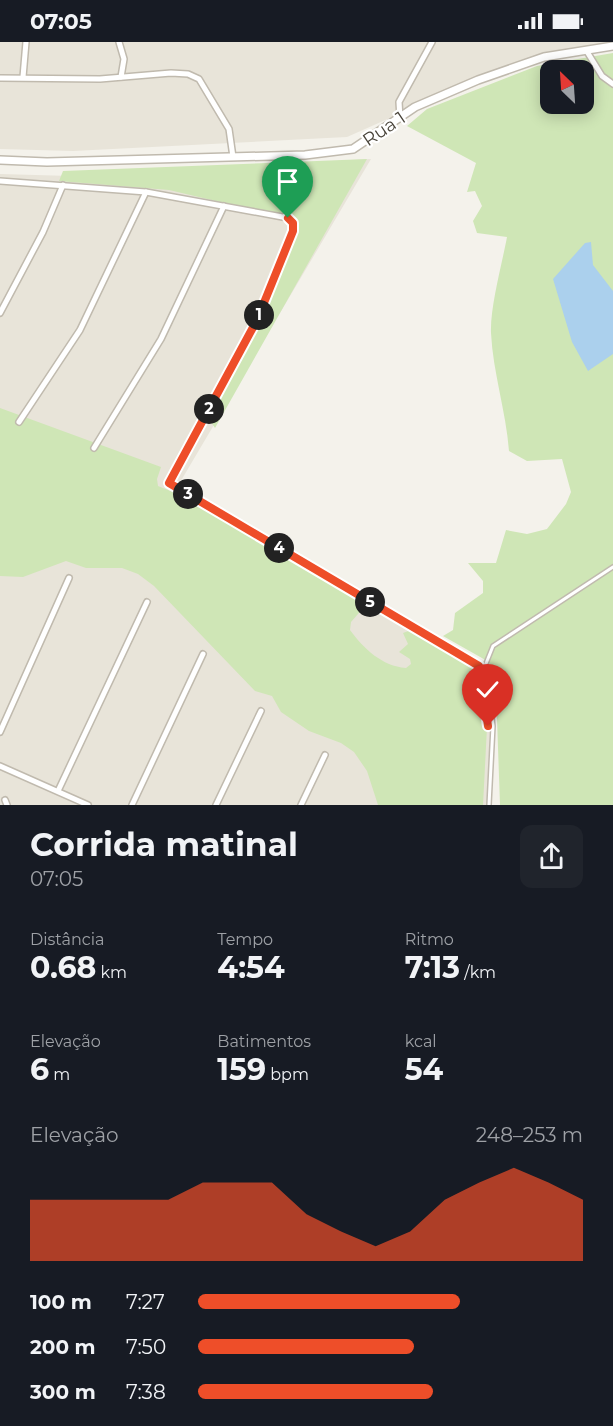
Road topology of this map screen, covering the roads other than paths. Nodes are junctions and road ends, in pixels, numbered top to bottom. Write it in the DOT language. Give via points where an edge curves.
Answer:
graph roads {
  1 [pos="26,42"];
  2 [pos="119,42"];
  3 [pos="432,42"];
  4 [pos="613,46"];
  5 [pos="586,50"];
  6 [pos="23,77"];
  7 [pos="121,77"];
  8 [pos="0,78"];
  9 [pos="613,84"];
  10 [pos="400,118"];
  11 [pos="233,157"];
  12 [pos="0,160"];
  13 [pos="0,181"];
  14 [pos="63,185"];
  15 [pos="146,192"];
  16 [pos="224,206"];
  17 [pos="0,313"];
  18 [pos="19,422"];
  19 [pos="94,448"];
  20 [pos="175,472"];
  21 [pos="613,567"];
  22 [pos="69,578"];
  23 [pos="147,602"];
  24 [pos="203,654"];
  25 [pos="261,711"];
  26 [pos="0,732"];
  27 [pos="325,755"];
  28 [pos="0,766"];
  29 [pos="58,791"];
  30 [pos="88,805"];
  31 [pos="132,805"];
  32 [pos="216,805"];
  33 [pos="301,805"];
  34 [pos="489,805"];
  1 -- 6 [label="street"];
  2 -- 7 [label="street" via="124,59"];
  3 -- 10 [label="street" via="399,102"];
  4 -- 5 [label="street, Rua 1"];
  5 -- 9 [label="street" via="602,76"];
  5 -- 10 [label="street, Rua 1" via="544,57 478,80 415,107"];
  6 -- 7 [label="street"];
  6 -- 8 [label="street"];
  7 -- 11 [label="street" via="171,73 199,79 229,129"];
  10 -- 11 [label="street, Rua 1" via="353,149"];
  11 -- 12 [label="street, Rua 1"];
  13 -- 14 [label="street"];
  14 -- 15 [label="street"];
  14 -- 17 [label="street"];
  15 -- 16 [label="street"];
  15 -- 18 [label="street" via="80,330"];
  16 -- 19 [label="street" via="161,339"];
  16 -- 20 [label="street" via="288,218 293,231 257,320"];
  21 -- 34 [label="lane" via="489,650 484,666 493,726"];
  22 -- 26 [label="street"];
  23 -- 29 [label="street"];
  24 -- 31 [label="street"];
  25 -- 32 [label="street"];
  27 -- 33 [label="street"];
  28 -- 29 [label="street"];
  29 -- 30 [label="street"];
}
